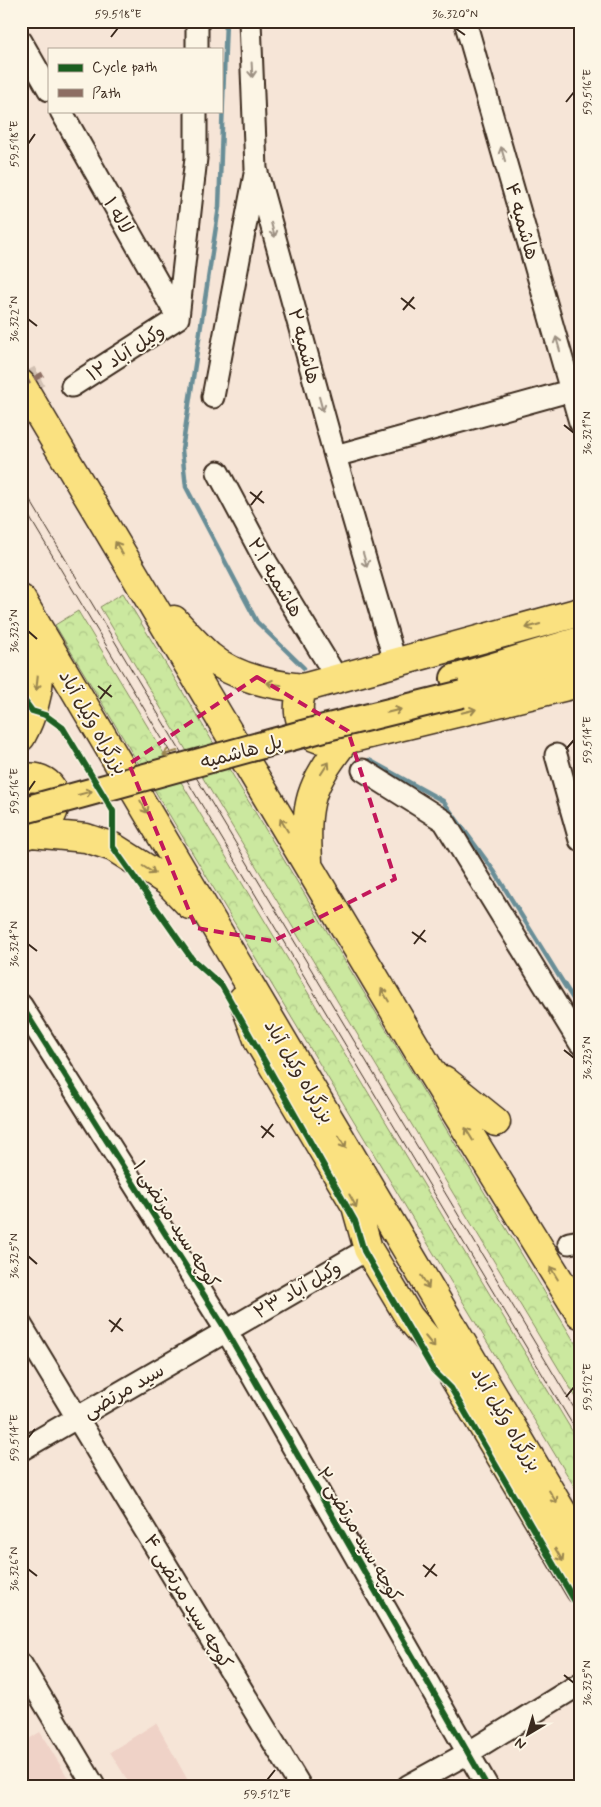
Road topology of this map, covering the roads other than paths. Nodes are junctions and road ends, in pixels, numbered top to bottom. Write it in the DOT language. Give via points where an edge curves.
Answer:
graph roads {
  1 [pos="250,21"];
  2 [pos="465,21"];
  3 [pos="196,23"];
  4 [pos="21,42"];
  5 [pos="197,48"];
  6 [pos="48,88"];
  7 [pos="62,112"];
  8 [pos="196,112"];
  9 [pos="256,169"];
  10 [pos="178,318"];
  11 [pos="21,384"];
  12 [pos="72,386"];
  13 [pos="575,389"];
  14 [pos="213,397"];
  15 [pos="580,422"];
  16 [pos="335,456"];
  17 [pos="218,472"];
  18 [pos="144,590"];
  19 [pos="21,600"];
  20 [pos="580,612"];
  21 [pos="580,640"];
  22 [pos="396,664"];
  23 [pos="580,664"];
  24 [pos="338,680"];
  25 [pos="580,683"];
  26 [pos="458,686"];
  27 [pos="303,688"];
  28 [pos="21,737"];
  29 [pos="346,740"];
  30 [pos="556,755"];
  31 [pos="363,770"];
  32 [pos="21,778"];
  33 [pos="21,793"];
  34 [pos="25,827"];
  35 [pos="580,840"];
  36 [pos="308,865"];
  37 [pos="222,939"];
  38 [pos="21,1005"];
  39 [pos="580,1043"];
  40 [pos="428,1067"];
  41 [pos="496,1122"];
  42 [pos="368,1249"];
  43 [pos="580,1314"];
  44 [pos="21,1326"];
  45 [pos="226,1330"];
  46 [pos="78,1416"];
  47 [pos="21,1450"];
  48 [pos="580,1542"];
  49 [pos="580,1590"];
  50 [pos="21,1664"];
  51 [pos="580,1684"];
  52 [pos="468,1753"];
  53 [pos="94,1786"];
  54 [pos="300,1786"];
  55 [pos="408,1786"];
  56 [pos="487,1786"];
  1 -- 9 [label="street, هاشمیه ۲, one-way"];
  13 -- 2 [label="street, هاشمیه ۴, one-way"];
  3 -- 5 [label="street"];
  4 -- 6 [label="street"];
  7 -- 10 [label="street, لاله ۱"];
  8 -- 10 [label="street" via="196,158"];
  9 -- 14 [label="street"];
  9 -- 16 [label="street, هاشمیه ۲, one-way"];
  10 -- 12 [label="street, ۱۲ وکیل آباد"];
  18 -- 11 [label="highway, one-way"];
  13 -- 15 [label="street, هاشمیه ۴"];
  13 -- 16 [label="street"];
  16 -- 22 [label="street, هاشمیه ۲, one-way"];
  17 -- 24 [label="street, هاشمیه ۲.۱" via="266,562"];
  27 -- 18 [label="highway, one-way" via="270,684 236,672 210,657"];
  36 -- 18 [label="highway, one-way"];
  19 -- 28 [label="highway, one-way" via="39,668 36,696"];
  19 -- 37 [label="highway, بزرگراه وکیل آباد, one-way"];
  20 -- 22 [label="highway, one-way"];
  21 -- 26 [label="main road"];
  22 -- 24 [label="highway"];
  23 -- 26 [label="main road"];
  24 -- 27 [label="highway"];
  29 -- 25 [label="highway, one-way"];
  26 -- 33 [label="main road, پل هاشمیه, one-way"];
  34 -- 26 [label="main road, پل هاشمیه, one-way, bridge"];
  27 -- 29 [label="highway" via="298,712 310,734 321,740"];
  36 -- 29 [label="highway, one-way" via="306,824 313,788 323,768"];
  30 -- 35 [label="street"];
  31 -- 39 [label="street" via="444,821"];
  32 -- 34 [label="highway" via="37,778 51,786 56,796 55,811 48,822"];
  34 -- 37 [label="highway, one-way" via="86,838 113,847 168,882"];
  40 -- 36 [label="highway, one-way"];
  37 -- 42 [label="highway, one-way" via="259,1042 356,1206"];
  37 -- 48 [label="highway, بزرگراه وکیل آباد, one-way"];
  38 -- 45 [label="street, کوچه سید مرتضی ۱"];
  40 -- 41 [label="highway"];
  43 -- 40 [label="highway, one-way"];
  42 -- 45 [label="street, ۲۳ وکیل آباد"];
  42 -- 49 [label="highway, one-way" via="409,1317 440,1354"];
  44 -- 46 [label="street, کوچه سید مرتضی ۴"];
  45 -- 46 [label="street, سید مرتضی"];
  45 -- 52 [label="street, کوچه سید مرتضی ۲"];
  46 -- 47 [label="street, سید مرتضی"];
  46 -- 54 [label="street, کوچه سید مرتضی ۴"];
  50 -- 53 [label="street"];
  51 -- 52 [label="street"];
  52 -- 55 [label="street"];
  52 -- 56 [label="street, کوچه سید مرتضی ۲"];
}
